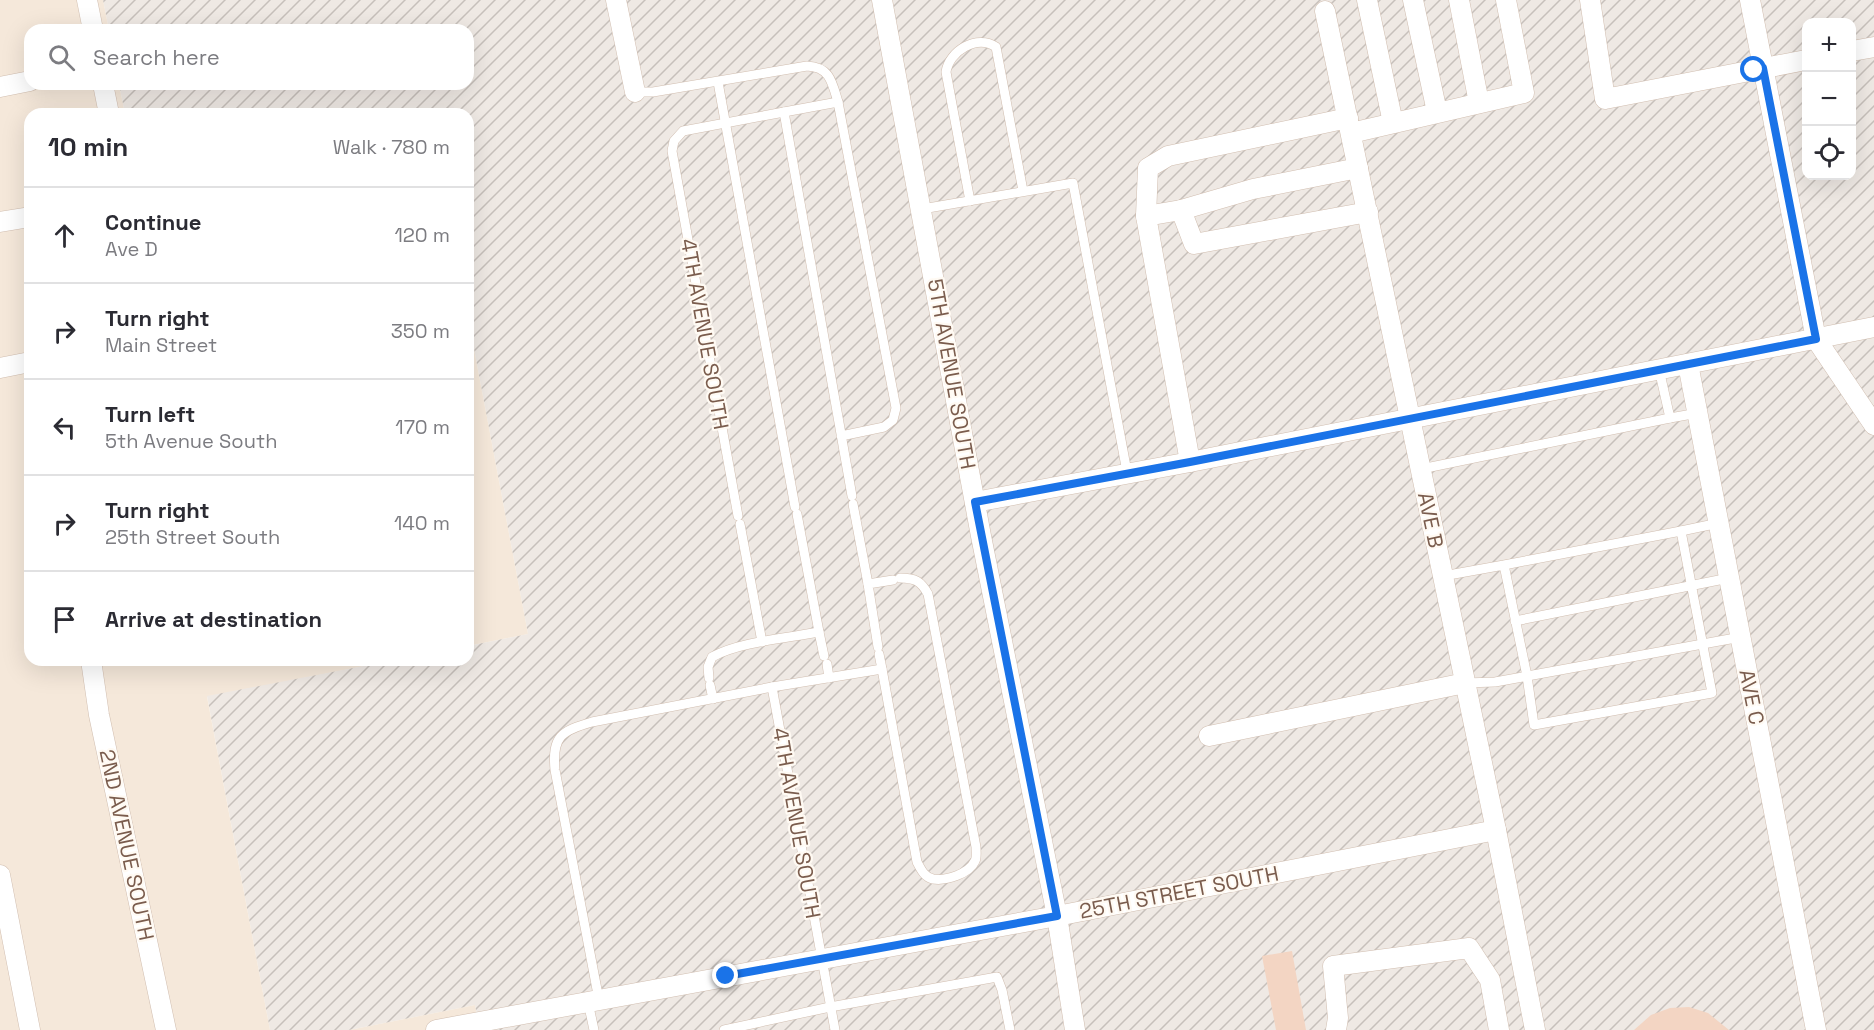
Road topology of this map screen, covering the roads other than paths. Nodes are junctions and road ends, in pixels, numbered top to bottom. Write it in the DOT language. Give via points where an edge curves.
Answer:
graph roads {
  1 [pos="87,0"];
  2 [pos="616,0"];
  3 [pos="882,0"];
  4 [pos="1367,0"];
  5 [pos="1413,0"];
  6 [pos="1459,0"];
  7 [pos="1506,0"];
  8 [pos="1590,0"];
  9 [pos="1750,0"];
  10 [pos="1325,11"];
  11 [pos="92,24"];
  12 [pos="1874,47"];
  13 [pos="1856,50"];
  14 [pos="1802,61"];
  15 [pos="1763,68"];
  16 [pos="24,82"];
  17 [pos="718,82"];
  18 [pos="0,87"];
  19 [pos="104,90"];
  20 [pos="635,92"];
  21 [pos="837,102"];
  22 [pos="1479,103"];
  23 [pos="108,108"];
  24 [pos="784,112"];
  25 [pos="1437,112"];
  26 [pos="726,122"];
  27 [pos="1393,123"];
  28 [pos="1349,126"];
  29 [pos="1358,168"];
  30 [pos="1023,191"];
  31 [pos="970,201"];
  32 [pos="922,209"];
  33 [pos="1181,210"];
  34 [pos="1368,212"];
  35 [pos="1146,216"];
  36 [pos="24,218"];
  37 [pos="0,222"];
  38 [pos="1874,327"];
  39 [pos="1816,339"];
  40 [pos="24,363"];
  41 [pos="1688,364"];
  42 [pos="0,368"];
  43 [pos="1659,369"];
  44 [pos="1698,413"];
  45 [pos="1410,418"];
  46 [pos="1670,418"];
  47 [pos="1874,425"];
  48 [pos="841,436"];
  49 [pos="1190,462"];
  50 [pos="1421,469"];
  51 [pos="1127,472"];
  52 [pos="975,502"];
  53 [pos="1719,524"];
  54 [pos="1681,531"];
  55 [pos="1504,565"];
  56 [pos="1443,576"];
  57 [pos="1729,578"];
  58 [pos="868,585"];
  59 [pos="1692,585"];
  60 [pos="1515,621"];
  61 [pos="819,632"];
  62 [pos="1741,637"];
  63 [pos="762,642"];
  64 [pos="1703,644"];
  65 [pos="92,666"];
  66 [pos="882,669"];
  67 [pos="1527,676"];
  68 [pos="829,678"];
  69 [pos="1465,683"];
  70 [pos="772,687"];
  71 [pos="712,699"];
  72 [pos="1209,736"];
  73 [pos="1496,830"];
  74 [pos="0,875"];
  75 [pos="1057,916"];
  76 [pos="821,959"];
  77 [pos="594,1001"];
  78 [pos="830,1007"];
  79 [pos="461,1028"];
  80 [pos="30,1030"];
  81 [pos="166,1030"];
  82 [pos="436,1030"];
  83 [pos="594,1030"];
  84 [pos="724,1030"];
  85 [pos="835,1030"];
  86 [pos="1010,1030"];
  87 [pos="1075,1030"];
  88 [pos="1336,1030"];
  89 [pos="1499,1030"];
  90 [pos="1535,1030"];
  91 [pos="1816,1030"];
  1 -- 11 [label="street"];
  2 -- 20 [label="street"];
  3 -- 32 [label="street, 5TH AVENUE SOUTH"];
  4 -- 27 [label="street"];
  5 -- 25 [label="street"];
  6 -- 22 [label="street"];
  7 -- 22 [label="street" via="1524,93"];
  8 -- 15 [label="street" via="1605,99"];
  9 -- 15 [label="street"];
  10 -- 28 [label="street, AVE B"];
  12 -- 13 [label="street"];
  14 -- 15 [label="street"];
  15 -- 39 [label="street"];
  16 -- 18 [label="street"];
  17 -- 20 [label="lane"];
  17 -- 21 [label="lane" via="819,67 828,75"];
  17 -- 26 [label="lane"];
  19 -- 23 [label="street"];
  21 -- 24 [label="lane"];
  21 -- 48 [label="lane" via="896,408 893,420 884,427"];
  22 -- 25 [label="street"];
  24 -- 26 [label="lane"];
  24 -- 48 [label="lane"];
  25 -- 27 [label="street"];
  26 -- 61 [label="lane"];
  26 -- 63 [label="lane, 4TH AVENUE SOUTH" via="683,131 674,141 672,151"];
  27 -- 28 [label="street"];
  28 -- 29 [label="street, AVE B"];
  28 -- 35 [label="street" via="1168,156 1148,168"];
  29 -- 33 [label="street" via="1253,189"];
  29 -- 34 [label="street, AVE B"];
  30 -- 31 [label="lane"];
  30 -- 31 [label="lane" via="996,47 985,41 968,44 946,66 946,72"];
  30 -- 51 [label="lane" via="1073,183"];
  31 -- 32 [label="lane"];
  32 -- 52 [label="street, 5TH AVENUE SOUTH"];
  33 -- 34 [label="street" via="1194,244"];
  33 -- 35 [label="street"];
  34 -- 45 [label="street, AVE B"];
  35 -- 49 [label="street"];
  36 -- 37 [label="street"];
  38 -- 39 [label="street"];
  39 -- 41 [label="street"];
  39 -- 47 [label="street"];
  40 -- 42 [label="street"];
  41 -- 43 [label="street"];
  41 -- 44 [label="street, AVE C"];
  43 -- 45 [label="street"];
  43 -- 46 [label="lane"];
  44 -- 46 [label="lane"];
  44 -- 53 [label="street, AVE C"];
  45 -- 49 [label="street"];
  45 -- 50 [label="street, AVE B"];
  46 -- 50 [label="lane"];
  48 -- 58 [label="lane"];
  49 -- 51 [label="street"];
  50 -- 56 [label="street, AVE B"];
  51 -- 52 [label="street"];
  52 -- 75 [label="street, 5TH AVENUE SOUTH"];
  53 -- 54 [label="lane"];
  53 -- 57 [label="street, AVE C"];
  54 -- 55 [label="lane"];
  54 -- 59 [label="lane"];
  55 -- 56 [label="lane"];
  55 -- 60 [label="lane"];
  56 -- 69 [label="street, AVE B"];
  57 -- 59 [label="lane"];
  57 -- 62 [label="street, AVE C"];
  58 -- 66 [label="lane"];
  58 -- 66 [label="lane" via="913,578 928,594 976,848 976,860 968,871 933,879 922,873 917,862"];
  59 -- 60 [label="lane"];
  59 -- 64 [label="lane"];
  60 -- 67 [label="lane"];
  61 -- 63 [label="lane"];
  61 -- 68 [label="lane"];
  62 -- 64 [label="lane"];
  62 -- 91 [label="street, AVE C"];
  63 -- 71 [label="lane" via="712,657 708,668"];
  64 -- 67 [label="lane"];
  64 -- 67 [label="lane" via="1712,693 1680,700 1534,725"];
  65 -- 81 [label="street, 2ND AVENUE SOUTH"];
  66 -- 68 [label="lane"];
  67 -- 69 [label="lane"];
  68 -- 70 [label="lane"];
  69 -- 72 [label="street"];
  69 -- 73 [label="street, AVE B"];
  70 -- 71 [label="lane"];
  70 -- 76 [label="lane, 4TH AVENUE SOUTH"];
  71 -- 77 [label="lane" via="574,727 560,736 554,751"];
  73 -- 75 [label="street, 25TH STREET SOUTH"];
  73 -- 90 [label="street, AVE B"];
  74 -- 80 [label="street"];
  75 -- 76 [label="street, 25TH STREET SOUTH"];
  75 -- 87 [label="street, 5TH AVENUE SOUTH"];
  76 -- 77 [label="street, 25TH STREET SOUTH"];
  76 -- 78 [label="lane, 4TH AVENUE SOUTH"];
  77 -- 79 [label="street, 25TH STREET SOUTH"];
  77 -- 83 [label="lane"];
  78 -- 84 [label="lane"];
  78 -- 85 [label="lane, 4TH AVENUE SOUTH"];
  78 -- 86 [label="lane" via="997,977"];
  79 -- 82 [label="street, 25TH STREET SOUTH"];
  88 -- 89 [label="street" via="1333,966 1469,948 1490,980"];
}
